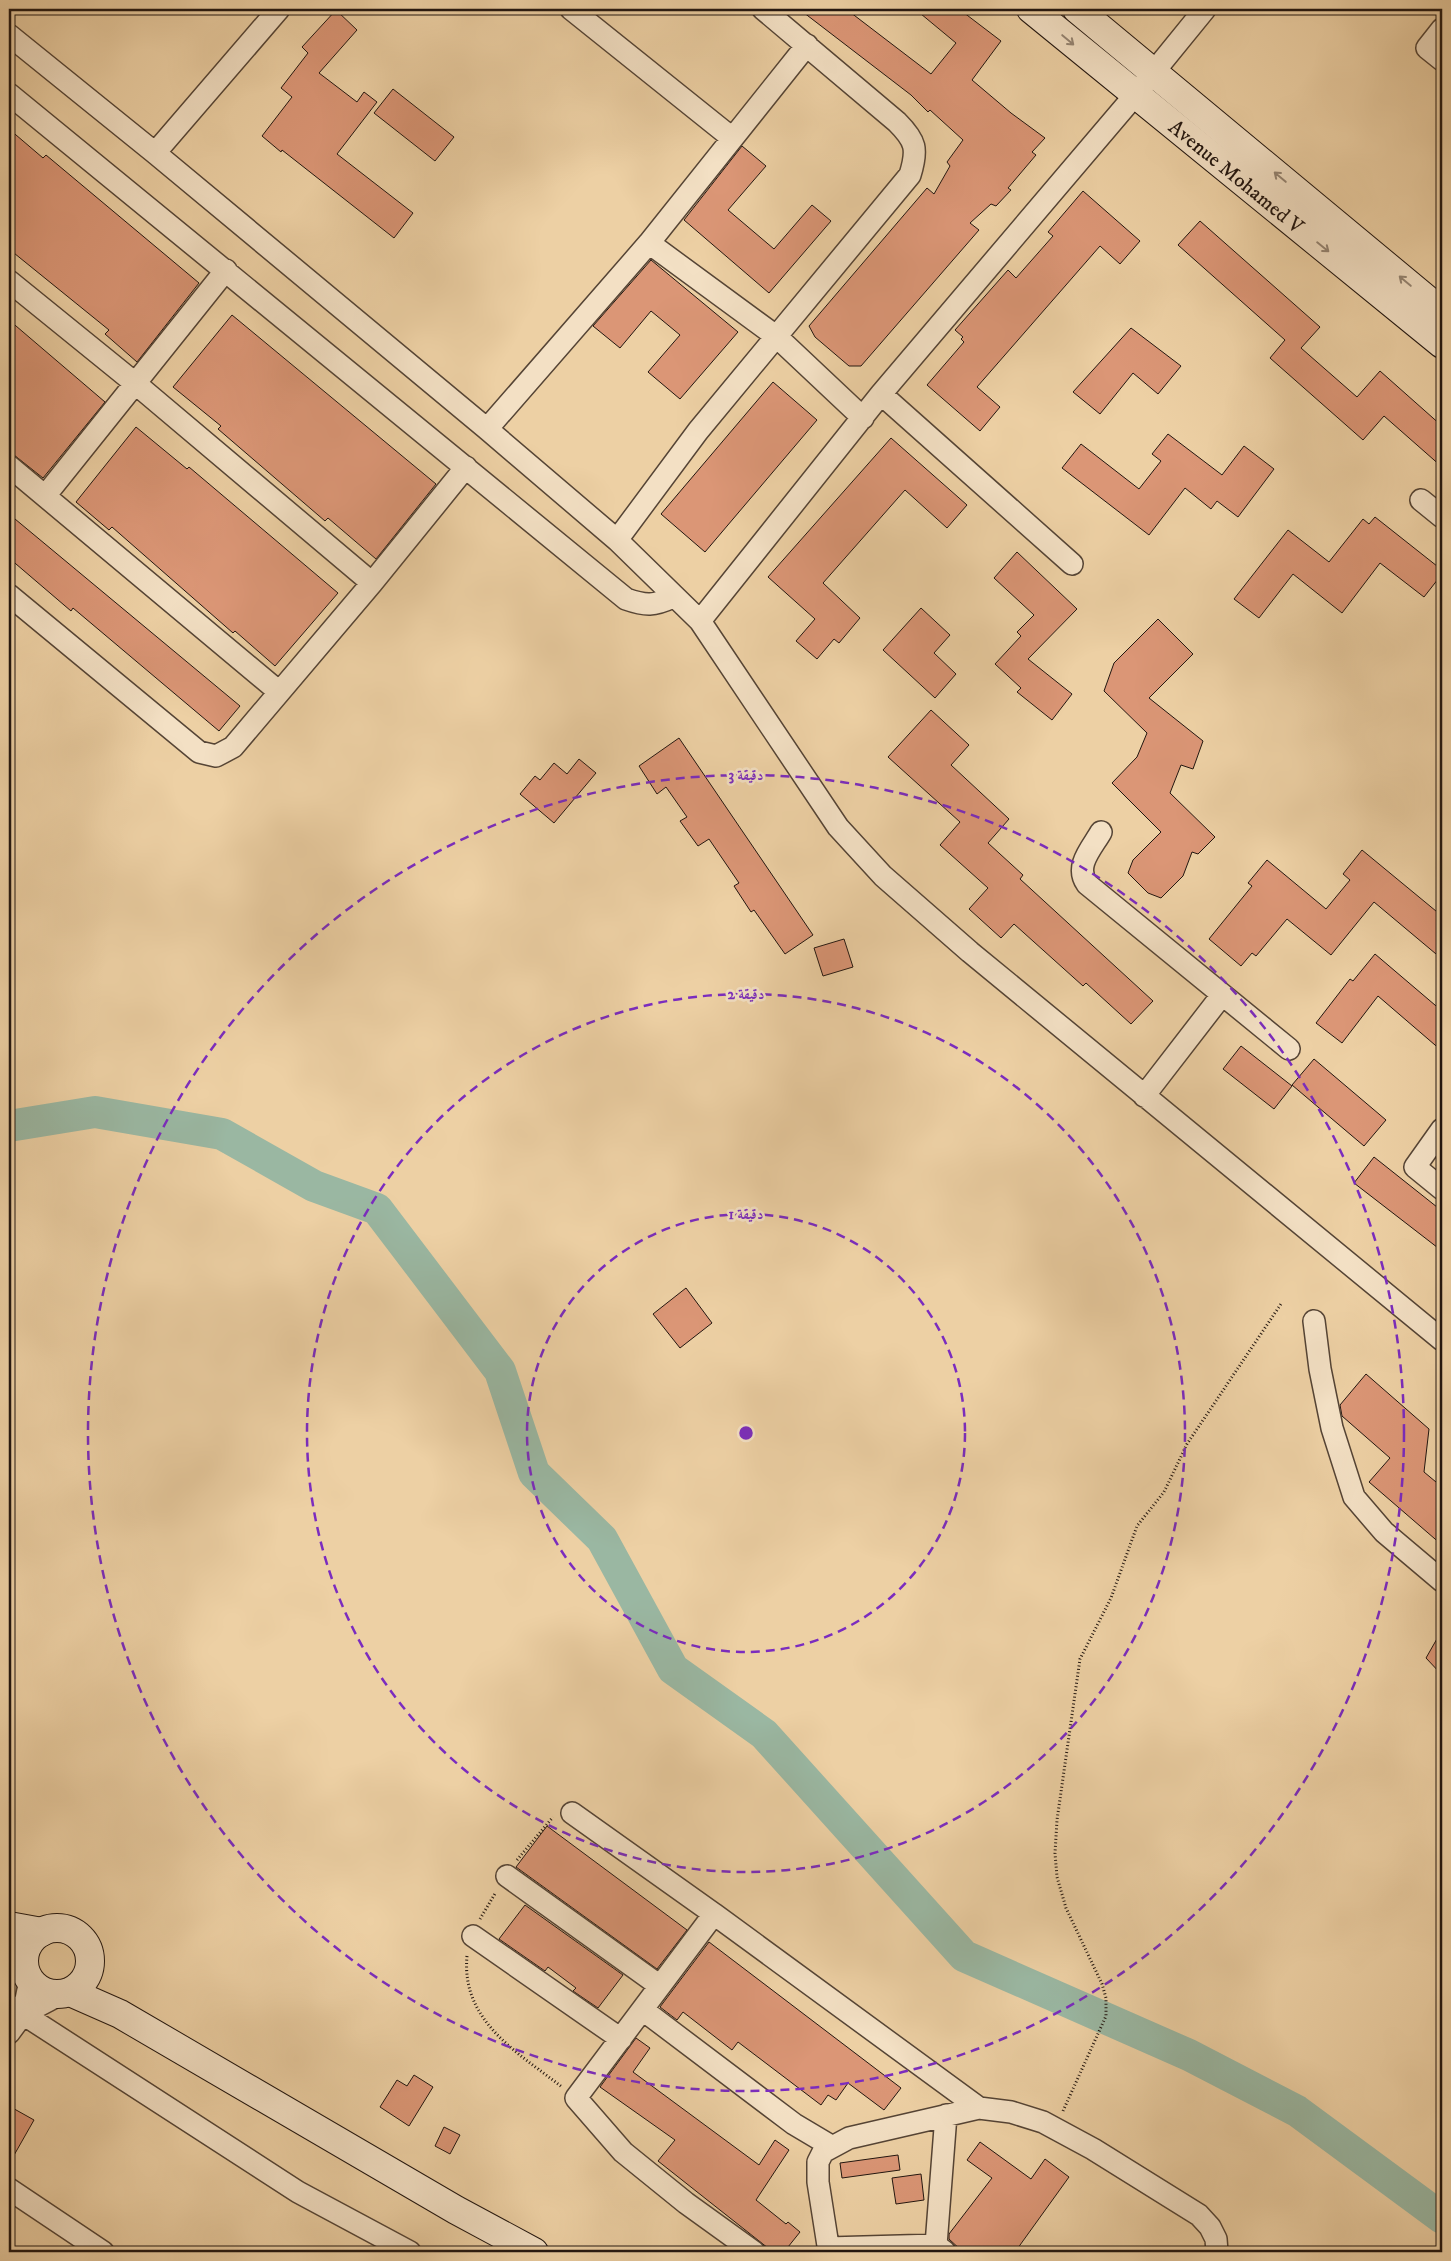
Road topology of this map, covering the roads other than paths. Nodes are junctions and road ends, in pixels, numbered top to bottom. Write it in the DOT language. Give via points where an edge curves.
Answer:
graph roads {
  1 [pos="279,9"];
  2 [pos="571,9"];
  3 [pos="763,9"];
  4 [pos="1030,9"];
  5 [pos="1077,9"];
  6 [pos="1205,9"];
  7 [pos="1442,29"];
  8 [pos="9,35"];
  9 [pos="807,45"];
  10 [pos="1442,60"];
  11 [pos="1152,72"];
  12 [pos="9,94"];
  13 [pos="1135,95"];
  14 [pos="732,138"];
  15 [pos="155,153"];
  16 [pos="649,243"];
  17 [pos="226,270"];
  18 [pos="9,281"];
  19 [pos="1442,312"];
  20 [pos="777,337"];
  21 [pos="1442,344"];
  22 [pos="136,384"];
  23 [pos="881,394"];
  24 [pos="863,418"];
  25 [pos="487,429"];
  26 [pos="9,466"];
  27 [pos="466,467"];
  28 [pos="45,496"];
  29 [pos="1421,500"];
  30 [pos="1442,517"];
  31 [pos="617,540"];
  32 [pos="1072,564"];
  33 [pos="372,583"];
  34 [pos="9,595"];
  35 [pos="673,597"];
  36 [pos="700,621"];
  37 [pos="278,691"];
  38 [pos="1101,832"];
  39 [pos="1222,995"];
  40 [pos="1289,1049"];
  41 [pos="1144,1096"];
  42 [pos="1442,1129"];
  43 [pos="1442,1189"];
  44 [pos="1314,1320"];
  45 [pos="1442,1340"];
  46 [pos="1442,1581"];
  47 [pos="572,1813"];
  48 [pos="506,1876"];
  49 [pos="714,1914"];
  50 [pos="9,1926"];
  51 [pos="42,1932"];
  52 [pos="473,1936"];
  53 [pos="21,1963"];
  54 [pos="89,1968"];
  55 [pos="660,1986"];
  56 [pos="66,1993"];
  57 [pos="16,2009"];
  58 [pos="643,2010"];
  59 [pos="120,2014"];
  60 [pos="9,2033"];
  61 [pos="621,2039"];
  62 [pos="979,2108"];
  63 [pos="946,2115"];
  64 [pos="831,2146"];
  65 [pos="9,2189"];
  66 [pos="940,2249"];
  67 [pos="828,2250"];
  68 [pos="103,2252"];
  69 [pos="410,2252"];
  70 [pos="534,2252"];
  71 [pos="754,2252"];
  72 [pos="1218,2252"];
  1 -- 15 [label="street"];
  2 -- 14 [label="street"];
  3 -- 9 [label="street"];
  4 -- 13 [label="street, Avenue Mohamed V, one-way"];
  5 -- 11 [label="street, Avenue Mohamed V"];
  6 -- 11 [label="street"];
  7 -- 10 [label="street" via="1426,48"];
  8 -- 15 [label="street"];
  9 -- 14 [label="street"];
  9 -- 20 [label="street" via="911,136 915,159 910,175"];
  11 -- 13 [label="street"];
  19 -- 11 [label="street, Avenue Mohamed V, one-way"];
  12 -- 17 [label="street"];
  13 -- 21 [label="street, Avenue Mohamed V, one-way"];
  13 -- 23 [label="street"];
  14 -- 16 [label="street"];
  15 -- 25 [label="street"];
  16 -- 20 [label="street"];
  16 -- 25 [label="street"];
  17 -- 22 [label="street"];
  17 -- 27 [label="street"];
  18 -- 22 [label="street"];
  20 -- 24 [label="street"];
  20 -- 31 [label="street" via="698,431"];
  22 -- 28 [label="street"];
  22 -- 33 [label="street"];
  23 -- 24 [label="street"];
  23 -- 32 [label="street"];
  24 -- 36 [label="street"];
  25 -- 31 [label="street"];
  26 -- 28 [label="street"];
  27 -- 33 [label="street"];
  27 -- 35 [label="street" via="626,599 651,605"];
  28 -- 37 [label="street"];
  29 -- 30 [label="street"];
  31 -- 35 [label="street"];
  33 -- 37 [label="street"];
  34 -- 37 [label="street" via="199,752 216,756 225,753"];
  35 -- 36 [label="street"];
  36 -- 41 [label="street" via="838,827 883,876"];
  38 -- 39 [label="street" via="1081,870 1087,884"];
  39 -- 40 [label="street"];
  39 -- 41 [label="street"];
  41 -- 45 [label="street"];
  42 -- 43 [label="street" via="1416,1167"];
  44 -- 46 [label="street" via="1332,1428 1354,1497 1384,1532"];
  47 -- 49 [label="street"];
  48 -- 55 [label="street"];
  49 -- 55 [label="street"];
  49 -- 62 [label="street"];
  50 -- 51 [label="street"];
  51 -- 53 [label="street" via="32,1939"];
  51 -- 54 [label="street" via="66,1929 77,1935 90,1956"];
  52 -- 61 [label="street"];
  53 -- 56 [label="street" via="42,1991"];
  53 -- 57 [label="street"];
  54 -- 56 [label="street" via="82,1982"];
  54 -- 59 [label="street"];
  55 -- 58 [label="street"];
  56 -- 57 [label="street"];
  56 -- 59 [label="street"];
  57 -- 60 [label="street"];
  57 -- 69 [label="street" via="298,2192"];
  58 -- 61 [label="street"];
  58 -- 64 [label="street" via="794,2124"];
  59 -- 70 [label="street"];
  61 -- 71 [label="street" via="576,2098 623,2152"];
  62 -- 63 [label="street"];
  62 -- 72 [label="street" via="1011,2112 1055,2127 1165,2192 1210,2227"];
  63 -- 64 [label="street" via="849,2138"];
  63 -- 66 [label="street"];
  64 -- 67 [label="street" via="822,2152 818,2162"];
  65 -- 68 [label="street"];
  66 -- 67 [label="street"];
}
